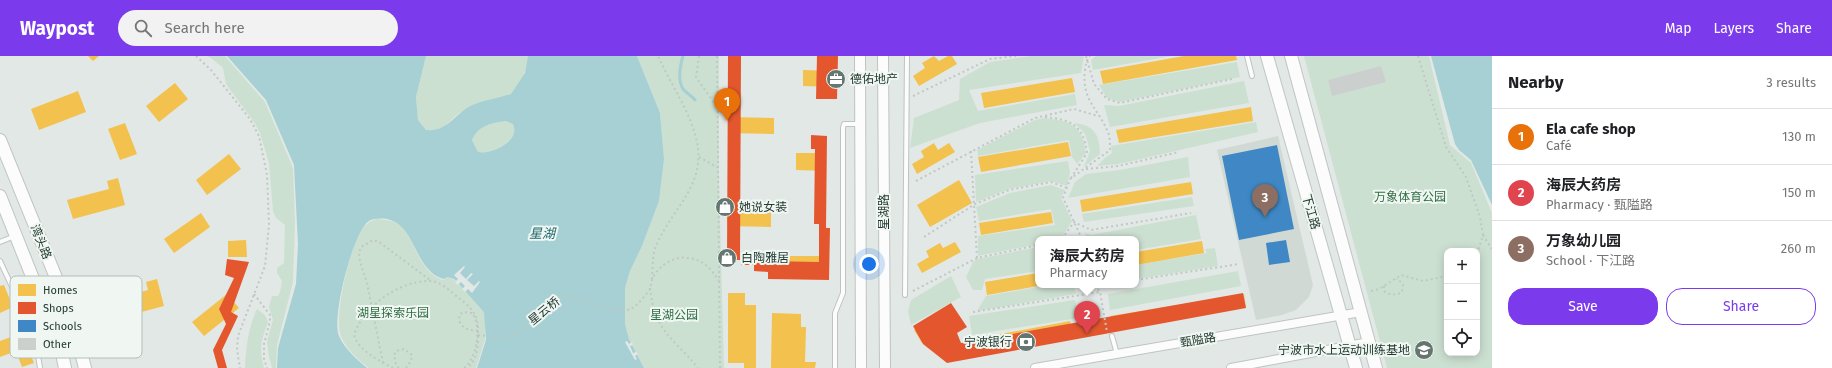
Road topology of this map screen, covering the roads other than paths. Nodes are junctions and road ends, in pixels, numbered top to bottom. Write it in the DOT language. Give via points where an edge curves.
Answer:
graph roads {
  1 [pos="860,56"];
  2 [pos="883,56"];
  3 [pos="907,56"];
  4 [pos="1247,56"];
  5 [pos="1267,56"];
  6 [pos="1291,56"];
  7 [pos="1252,76"];
  8 [pos="860,124"];
  9 [pos="0,140"];
  10 [pos="0,196"];
  11 [pos="15,236"];
  12 [pos="0,242"];
  13 [pos="0,261"];
  14 [pos="31,276"];
  15 [pos="55,276"];
  16 [pos="10,282"];
  17 [pos="905,295"];
  18 [pos="1361,312"];
  19 [pos="1340,315"];
  20 [pos="1110,337"];
  21 [pos="1369,342"];
  22 [pos="1350,345"];
  23 [pos="1117,354"];
  24 [pos="38,358"];
  25 [pos="63,358"];
  26 [pos="83,358"];
  27 [pos="40,368"];
  28 [pos="66,368"];
  29 [pos="86,368"];
  30 [pos="835,368"];
  31 [pos="861,368"];
  32 [pos="885,368"];
  33 [pos="1035,368"];
  34 [pos="1231,368"];
  35 [pos="1356,368"];
  36 [pos="1376,368"];
  1 -- 8 [label="street, 星湖路"];
  2 -- 32 [label="street, 星湖路"];
  3 -- 17 [label="lane"];
  4 -- 7 [label="lane"];
  5 -- 19 [label="main road, 下江路"];
  6 -- 18 [label="main road, 下江路"];
  8 -- 30 [label="lane" via="844,124 843,128 843,293 835,313"];
  8 -- 31 [label="street, 星湖路"];
  9 -- 15 [label="main road, 湾头路"];
  10 -- 11 [label="main road, 湾头路"];
  11 -- 12 [label="lane"];
  11 -- 14 [label="main road, 湾头路"];
  13 -- 16 [label="lane"];
  18 -- 19 [label="street, 甄隘路"];
  18 -- 21 [label="main road, 下江路"];
  19 -- 22 [label="main road, 下江路"];
  19 -- 23 [label="street, 甄隘路"];
  20 -- 23 [label="lane"];
  21 -- 22 [label="street"];
  21 -- 36 [label="main road, 下江路"];
  22 -- 34 [label="street"];
  22 -- 35 [label="main road, 下江路"];
  23 -- 33 [label="street, 甄隘路"];
  24 -- 27 [label="lane"];
  25 -- 28 [label="main road, 湾头路"];
  26 -- 29 [label="main road, 湾头路"];
}
